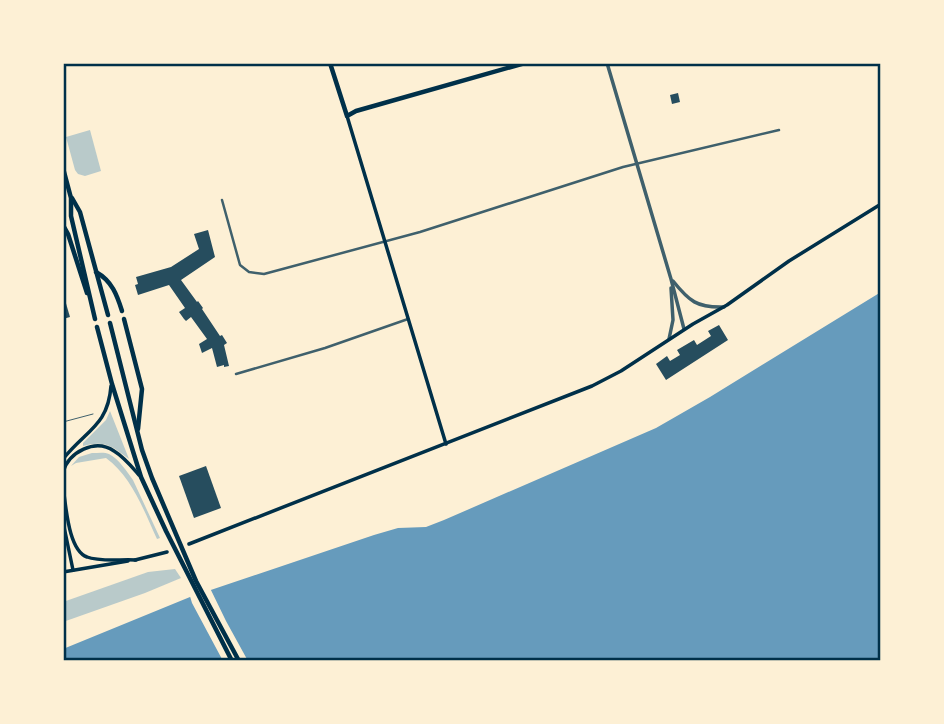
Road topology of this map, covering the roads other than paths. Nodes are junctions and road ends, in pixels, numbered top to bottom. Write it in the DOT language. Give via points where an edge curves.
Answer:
graph roads {
  1 [pos="330,63"];
  2 [pos="525,63"];
  3 [pos="607,63"];
  4 [pos="347,116"];
  5 [pos="779,130"];
  6 [pos="637,164"];
  7 [pos="63,168"];
  8 [pos="71,198"];
  9 [pos="63,200"];
  10 [pos="222,200"];
  11 [pos="881,204"];
  12 [pos="63,225"];
  13 [pos="385,242"];
  14 [pos="95,272"];
  15 [pos="671,279"];
  16 [pos="89,299"];
  17 [pos="724,306"];
  18 [pos="121,312"];
  19 [pos="108,315"];
  20 [pos="124,319"];
  21 [pos="408,319"];
  22 [pos="94,320"];
  23 [pos="110,323"];
  24 [pos="97,327"];
  25 [pos="684,329"];
  26 [pos="669,340"];
  27 [pos="236,374"];
  28 [pos="112,384"];
  29 [pos="93,414"];
  30 [pos="63,422"];
  31 [pos="138,429"];
  32 [pos="446,444"];
  33 [pos="63,459"];
  34 [pos="63,472"];
  35 [pos="141,477"];
  36 [pos="63,487"];
  37 [pos="63,522"];
  38 [pos="189,544"];
  39 [pos="167,552"];
  40 [pos="136,559"];
  41 [pos="72,570"];
  42 [pos="63,572"];
  43 [pos="232,661"];
  44 [pos="239,661"];
  1 -- 4 [label="main road"];
  2 -- 4 [label="main road"];
  3 -- 6 [label="street"];
  4 -- 13 [label="main road"];
  5 -- 6 [label="street"];
  6 -- 13 [label="street"];
  6 -- 15 [label="street"];
  7 -- 8 [label="main road"];
  8 -- 9 [label="main road"];
  8 -- 14 [label="main road" via="80,212"];
  8 -- 16 [label="main road"];
  10 -- 13 [label="street" via="240,265 249,272 264,274"];
  11 -- 17 [label="main road"];
  12 -- 16 [label="main road"];
  13 -- 21 [label="main road"];
  14 -- 18 [label="main road" via="117,294"];
  14 -- 19 [label="main road"];
  15 -- 17 [label="street" via="687,299"];
  15 -- 25 [label="street"];
  15 -- 26 [label="street"];
  16 -- 22 [label="main road"];
  17 -- 25 [label="main road"];
  20 -- 31 [label="main road" via="142,389"];
  21 -- 27 [label="street"];
  21 -- 32 [label="main road"];
  23 -- 31 [label="main road"];
  24 -- 28 [label="main road"];
  25 -- 26 [label="main road"];
  26 -- 32 [label="main road" via="582,391"];
  28 -- 33 [label="main road" via="101,420"];
  28 -- 35 [label="main road"];
  29 -- 30 [label="lane"];
  31 -- 44 [label="main road" via="173,527"];
  32 -- 38 [label="main road"];
  34 -- 35 [label="main road" via="79,451 97,446 114,450"];
  35 -- 43 [label="main road"];
  36 -- 40 [label="main road" via="78,551 97,559"];
  37 -- 41 [label="main road"];
  39 -- 40 [label="main road"];
  40 -- 41 [label="main road"];
  41 -- 42 [label="main road"];
}
